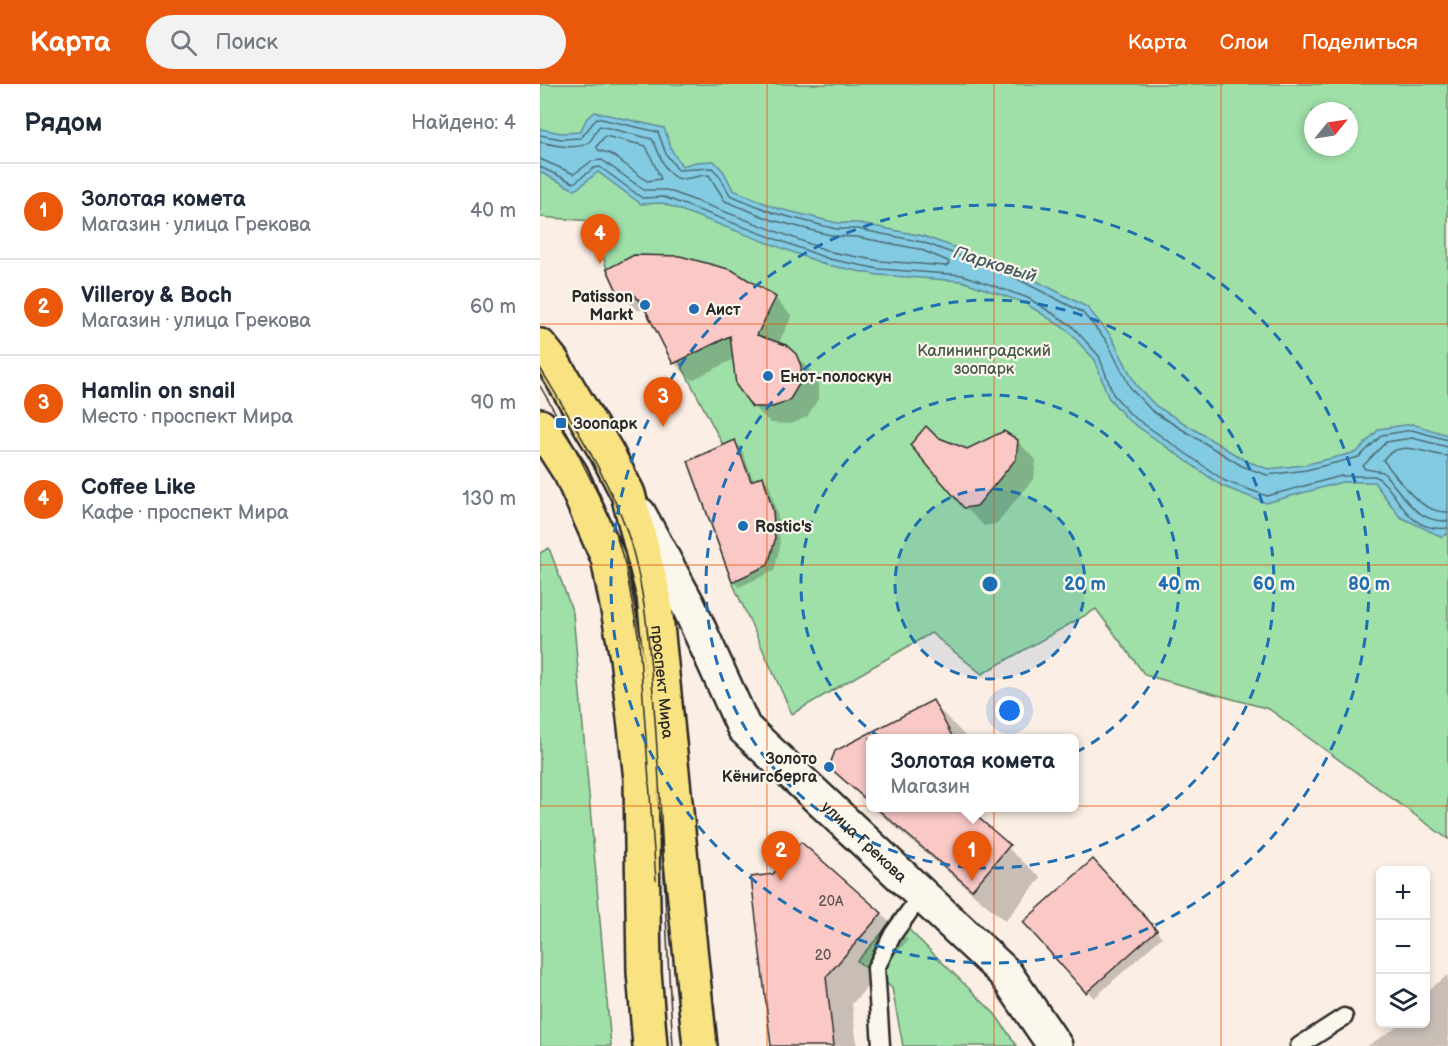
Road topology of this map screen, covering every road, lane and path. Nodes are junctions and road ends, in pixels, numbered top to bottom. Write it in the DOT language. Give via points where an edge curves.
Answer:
graph roads {
  1 [pos="544,358"];
  2 [pos="540,426"];
  3 [pos="628,494"];
  4 [pos="922,894"];
  5 [pos="1344,1017"];
  6 [pos="650,1046"];
  7 [pos="700,1046"];
  8 [pos="881,1046"];
  9 [pos="1055,1046"];
  10 [pos="1299,1046"];
  1 -- 3 [label="main road, проспект Мира" via="607,453"];
  2 -- 6 [label="main road, проспект Мира" via="571,474 608,558 627,657 641,779 644,972"];
  3 -- 4 [label="street, улица Грекова" via="688,605 744,728"];
  3 -- 7 [label="main road, проспект Мира" via="654,596"];
  4 -- 8 [label="lane" via="876,968"];
  4 -- 9 [label="street, улица Грекова" via="1005,973"];
  5 -- 10 [label="lane"];
}
